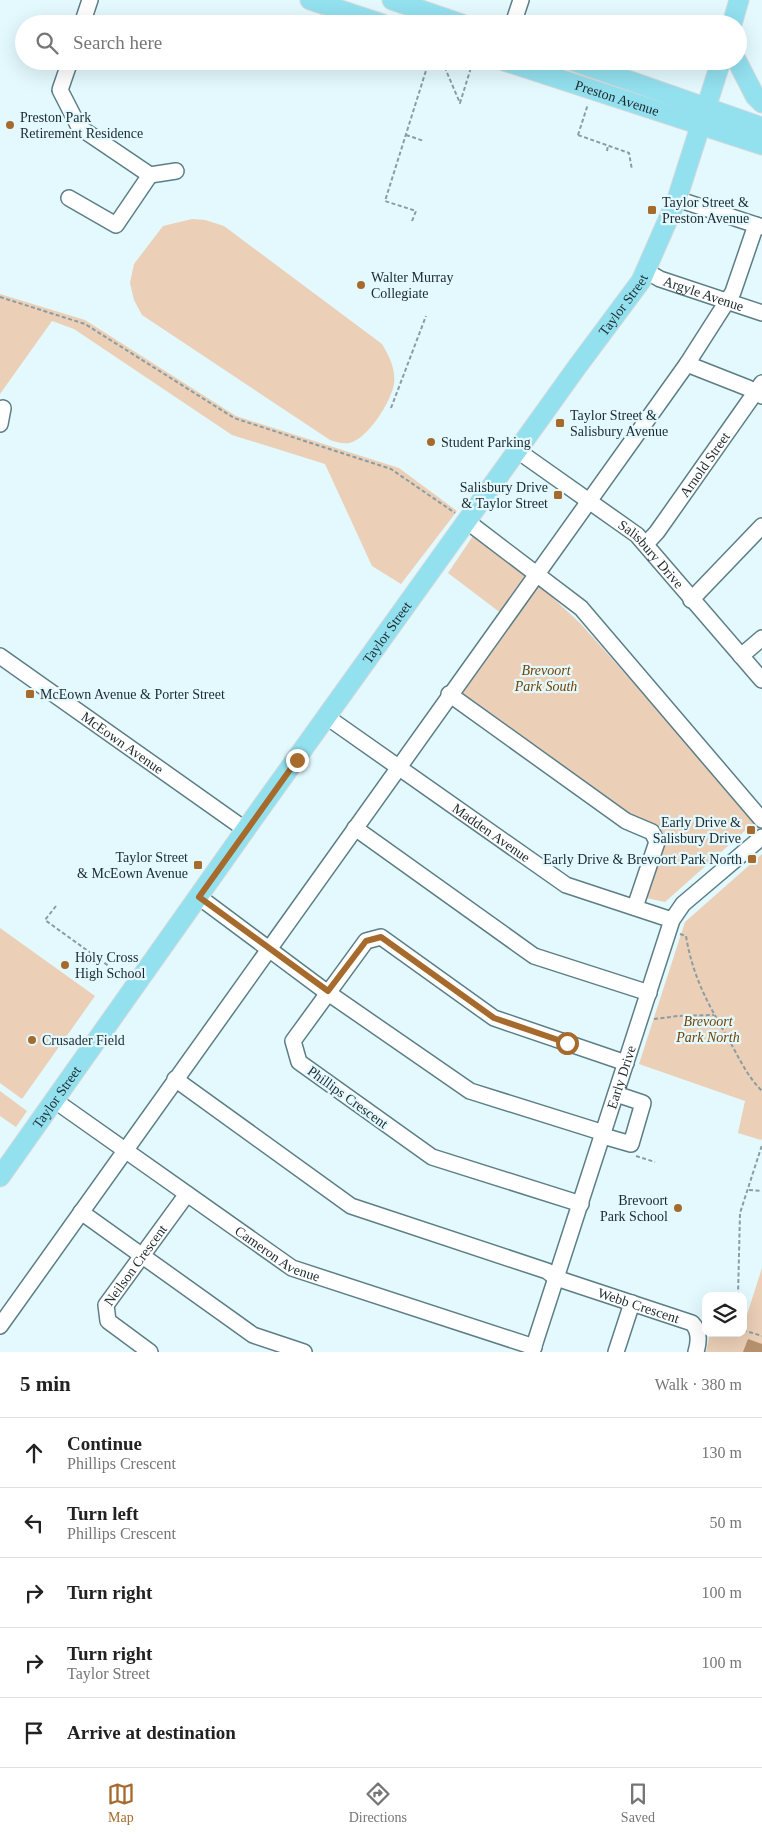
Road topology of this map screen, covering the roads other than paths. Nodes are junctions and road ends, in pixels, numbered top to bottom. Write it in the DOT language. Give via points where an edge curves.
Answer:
graph roads {
  1 [pos="90,0"];
  2 [pos="310,0"];
  3 [pos="392,0"];
  4 [pos="521,0"];
  5 [pos="85,15"];
  6 [pos="356,15"];
  7 [pos="436,15"];
  8 [pos="516,15"];
  9 [pos="67,70"];
  10 [pos="536,70"];
  11 [pos="593,70"];
  12 [pos="718,70"];
  13 [pos="742,70"];
  14 [pos="762,103"];
  15 [pos="703,117"];
  16 [pos="762,127"];
  17 [pos="762,145"];
  18 [pos="176,171"];
  19 [pos="150,175"];
  20 [pos="69,198"];
  21 [pos="677,198"];
  22 [pos="759,226"];
  23 [pos="646,271"];
  24 [pos="728,301"];
  25 [pos="762,313"];
  26 [pos="687,364"];
  27 [pos="760,390"];
  28 [pos="3,408"];
  29 [pos="0,424"];
  30 [pos="518,451"];
  31 [pos="589,500"];
  32 [pos="468,522"];
  33 [pos="762,526"];
  34 [pos="646,544"];
  35 [pos="537,575"];
  36 [pos="691,600"];
  37 [pos="762,638"];
  38 [pos="0,656"];
  39 [pos="741,656"];
  40 [pos="762,680"];
  41 [pos="449,694"];
  42 [pos="327,717"];
  43 [pos="400,767"];
  44 [pos="762,820"];
  45 [pos="355,828"];
  46 [pos="246,830"];
  47 [pos="762,837"];
  48 [pos="199,897"];
  49 [pos="635,908"];
  50 [pos="672,920"];
  51 [pos="268,949"];
  52 [pos="328,991"];
  53 [pos="649,993"];
  54 [pos="626,1063"];
  55 [pos="175,1079"];
  56 [pos="616,1094"];
  57 [pos="54,1100"];
  58 [pos="604,1134"];
  59 [pos="126,1150"];
  60 [pos="0,1177"];
  61 [pos="187,1194"];
  62 [pos="580,1204"];
  63 [pos="81,1212"];
  64 [pos="141,1256"];
  65 [pos="556,1278"];
  66 [pos="632,1303"];
  67 [pos="0,1326"];
  68 [pos="534,1350"];
  69 [pos="150,1352"];
  70 [pos="304,1352"];
  71 [pos="616,1352"];
  72 [pos="696,1352"];
  1 -- 5 [label="street"];
  2 -- 6 [label="main road"];
  3 -- 7 [label="main road"];
  4 -- 8 [label="street"];
  9 -- 19 [label="street" via="60,90 80,128"];
  10 -- 15 [label="main road, Preston Avenue"];
  11 -- 15 [label="main road, Preston Avenue"];
  12 -- 15 [label="main road, Taylor Street"];
  13 -- 14 [label="main road"];
  15 -- 16 [label="main road"];
  15 -- 17 [label="main road"];
  15 -- 21 [label="main road, Taylor Street"];
  18 -- 19 [label="street"];
  19 -- 20 [label="street" via="116,225"];
  21 -- 22 [label="street"];
  21 -- 23 [label="main road, Taylor Street"];
  22 -- 24 [label="street"];
  23 -- 24 [label="street, Argyle Avenue" via="660,279"];
  23 -- 30 [label="main road, Taylor Street"];
  24 -- 25 [label="street, Argyle Avenue"];
  24 -- 26 [label="street"];
  26 -- 27 [label="street"];
  26 -- 31 [label="street"];
  27 -- 34 [label="street, Arnold Street"];
  28 -- 29 [label="street"];
  30 -- 31 [label="street, Salisbury Drive"];
  30 -- 32 [label="main road, Taylor Street"];
  31 -- 34 [label="street, Salisbury Drive"];
  31 -- 35 [label="street"];
  32 -- 35 [label="street"];
  32 -- 42 [label="main road, Taylor Street"];
  33 -- 36 [label="street"];
  34 -- 36 [label="street, Salisbury Drive"];
  35 -- 41 [label="street"];
  35 -- 44 [label="street" via="581,608"];
  36 -- 39 [label="street, Salisbury Drive"];
  37 -- 39 [label="street"];
  38 -- 46 [label="street, McEown Avenue"];
  39 -- 40 [label="street, Salisbury Drive"];
  41 -- 43 [label="street"];
  41 -- 49 [label="street" via="626,821 652,832 657,842"];
  42 -- 43 [label="street, Madden Avenue"];
  42 -- 46 [label="main road, Taylor Street"];
  43 -- 45 [label="street"];
  43 -- 49 [label="street, Madden Avenue" via="566,885"];
  45 -- 51 [label="street"];
  45 -- 53 [label="street" via="534,956"];
  46 -- 48 [label="main road, Taylor Street"];
  47 -- 50 [label="street, Early Drive" via="684,904"];
  48 -- 51 [label="street"];
  48 -- 57 [label="main road, Taylor Street"];
  49 -- 50 [label="street, Madden Avenue"];
  50 -- 53 [label="street, Early Drive"];
  51 -- 52 [label="street"];
  51 -- 55 [label="street"];
  52 -- 54 [label="street, Phillips Crescent" via="366,941 381,937 494,1018"];
  52 -- 58 [label="street" via="470,1092"];
  52 -- 62 [label="street, Phillips Crescent" via="294,1041 299,1062 432,1157"];
  53 -- 54 [label="street, Early Drive"];
  54 -- 56 [label="street, Early Drive"];
  55 -- 59 [label="street"];
  55 -- 65 [label="street, Webb Crescent" via="351,1206 547,1271"];
  56 -- 58 [label="street, Early Drive"];
  56 -- 58 [label="street" via="643,1103 630,1144"];
  57 -- 59 [label="street, Cameron Avenue"];
  57 -- 60 [label="main road, Taylor Street"];
  58 -- 62 [label="street, Early Drive"];
  59 -- 61 [label="street, Cameron Avenue"];
  59 -- 63 [label="street"];
  61 -- 64 [label="street, Neilson Crescent"];
  61 -- 68 [label="street, Cameron Avenue" via="292,1268"];
  62 -- 65 [label="street, Early Drive"];
  63 -- 64 [label="street"];
  63 -- 67 [label="street"];
  64 -- 69 [label="street, Neilson Crescent" via="106,1305 108,1321"];
  64 -- 70 [label="street" via="253,1335"];
  65 -- 66 [label="street, Webb Crescent"];
  65 -- 68 [label="street, Early Drive"];
  66 -- 71 [label="street"];
  66 -- 72 [label="street, Webb Crescent" via="692,1322 699,1342"];
}
